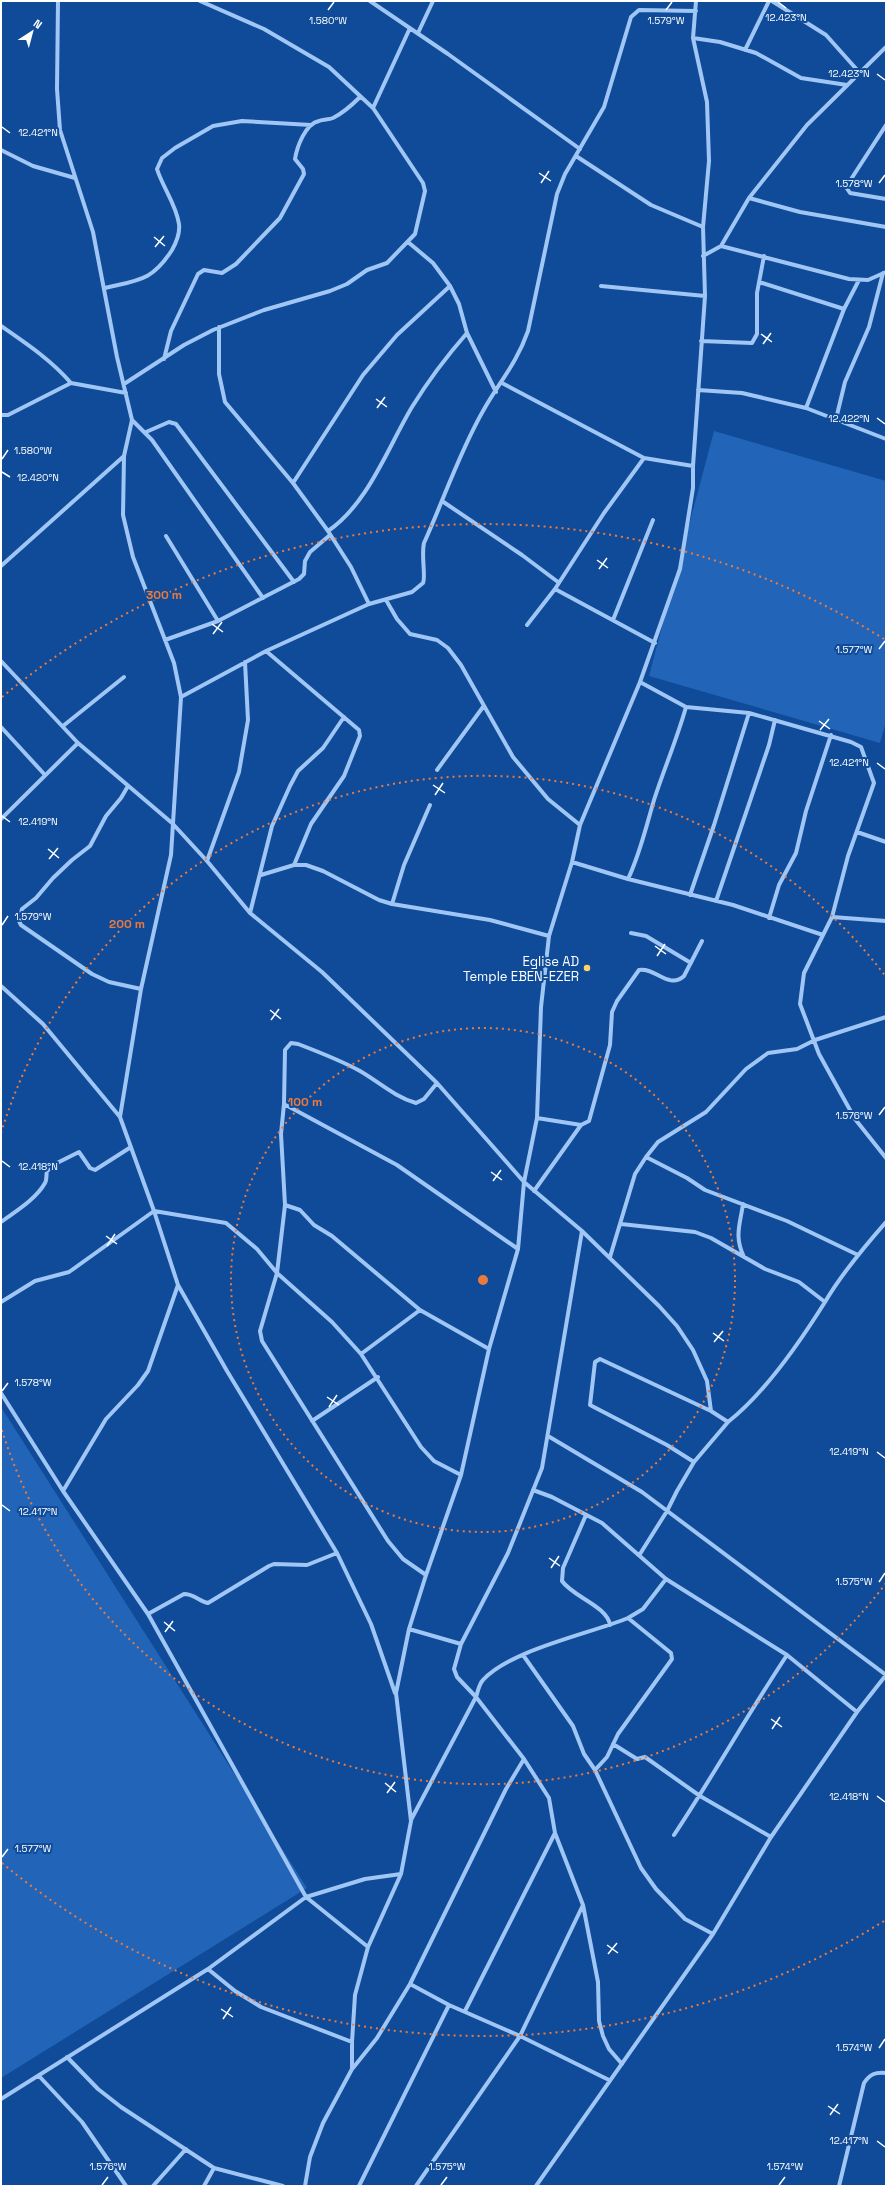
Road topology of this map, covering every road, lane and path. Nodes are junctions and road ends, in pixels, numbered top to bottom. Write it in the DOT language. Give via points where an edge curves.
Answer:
graph roads {
  1 [pos="58,1"];
  2 [pos="200,1"];
  3 [pos="370,1"];
  4 [pos="433,1"];
  5 [pos="696,1"];
  6 [pos="771,1"];
  7 [pos="696,11"];
  8 [pos="410,28"];
  9 [pos="418,33"];
  10 [pos="693,38"];
  11 [pos="886,47"];
  12 [pos="745,50"];
  13 [pos="859,72"];
  14 [pos="847,84"];
  15 [pos="360,96"];
  16 [pos="373,108"];
  17 [pos="311,125"];
  18 [pos="886,125"];
  19 [pos="580,149"];
  20 [pos="1,150"];
  21 [pos="576,156"];
  22 [pos="75,178"];
  23 [pos="749,198"];
  24 [pos="886,199"];
  25 [pos="703,227"];
  26 [pos="886,227"];
  27 [pos="408,242"];
  28 [pos="721,246"];
  29 [pos="703,256"];
  30 [pos="764,256"];
  31 [pos="885,272"];
  32 [pos="859,280"];
  33 [pos="760,282"];
  34 [pos="450,286"];
  35 [pos="601,286"];
  36 [pos="105,288"];
  37 [pos="705,296"];
  38 [pos="844,309"];
  39 [pos="1,326"];
  40 [pos="219,327"];
  41 [pos="467,334"];
  42 [pos="701,341"];
  43 [pos="164,359"];
  44 [pos="72,383"];
  45 [pos="502,383"];
  46 [pos="124,384"];
  47 [pos="698,390"];
  48 [pos="496,392"];
  49 [pos="126,393"];
  50 [pos="806,408"];
  51 [pos="1,415"];
  52 [pos="836,419"];
  53 [pos="132,420"];
  54 [pos="146,432"];
  55 [pos="886,439"];
  56 [pos="124,456"];
  57 [pos="644,458"];
  58 [pos="693,466"];
  59 [pos="293,483"];
  60 [pos="442,501"];
  61 [pos="653,520"];
  62 [pos="329,533"];
  63 [pos="166,536"];
  64 [pos="1,566"];
  65 [pos="294,582"];
  66 [pos="558,582"];
  67 [pos="555,588"];
  68 [pos="263,598"];
  69 [pos="386,600"];
  70 [pos="369,604"];
  71 [pos="613,620"];
  72 [pos="218,621"];
  73 [pos="527,625"];
  74 [pos="165,640"];
  75 [pos="655,643"];
  76 [pos="266,651"];
  77 [pos="1,661"];
  78 [pos="245,662"];
  79 [pos="124,678"];
  80 [pos="640,682"];
  81 [pos="181,697"];
  82 [pos="483,707"];
  83 [pos="686,707"];
  84 [pos="749,712"];
  85 [pos="344,717"];
  86 [pos="775,720"];
  87 [pos="63,726"];
  88 [pos="1,728"];
  89 [pos="831,735"];
  90 [pos="78,743"];
  91 [pos="437,770"];
  92 [pos="45,775"];
  93 [pos="128,786"];
  94 [pos="430,805"];
  95 [pos="1,819"];
  96 [pos="172,823"];
  97 [pos="580,825"];
  98 [pos="857,832"];
  99 [pos="886,842"];
  100 [pos="207,861"];
  101 [pos="572,862"];
  102 [pos="294,865"];
  103 [pos="261,875"];
  104 [pos="628,879"];
  105 [pos="690,895"];
  106 [pos="716,901"];
  107 [pos="392,904"];
  108 [pos="250,913"];
  109 [pos="832,917"];
  110 [pos="769,918"];
  111 [pos="886,921"];
  112 [pos="631,933"];
  113 [pos="823,934"];
  114 [pos="548,936"];
  115 [pos="702,941"];
  116 [pos="691,963"];
  117 [pos="1,986"];
  118 [pos="141,989"];
  119 [pos="886,1017"];
  120 [pos="815,1040"];
  121 [pos="437,1083"];
  122 [pos="284,1104"];
  123 [pos="120,1117"];
  124 [pos="537,1118"];
  125 [pos="581,1125"];
  126 [pos="131,1147"];
  127 [pos="646,1157"];
  128 [pos="886,1158"];
  129 [pos="524,1182"];
  130 [pos="534,1191"];
  131 [pos="743,1204"];
  132 [pos="285,1205"];
  133 [pos="154,1211"];
  134 [pos="1,1222"];
  135 [pos="886,1222"];
  136 [pos="621,1224"];
  137 [pos="582,1231"];
  138 [pos="518,1248"];
  139 [pos="858,1255"];
  140 [pos="610,1257"];
  141 [pos="744,1257"];
  142 [pos="277,1273"];
  143 [pos="178,1285"];
  144 [pos="1,1302"];
  145 [pos="825,1302"];
  146 [pos="420,1310"];
  147 [pos="489,1349"];
  148 [pos="361,1354"];
  149 [pos="378,1377"];
  150 [pos="1,1393"];
  151 [pos="711,1411"];
  152 [pos="312,1421"];
  153 [pos="728,1422"];
  154 [pos="548,1436"];
  155 [pos="694,1462"];
  156 [pos="461,1475"];
  157 [pos="533,1490"];
  158 [pos="63,1491"];
  159 [pos="668,1511"];
  160 [pos="586,1515"];
  161 [pos="337,1553"];
  162 [pos="640,1554"];
  163 [pos="426,1575"];
  164 [pos="666,1579"];
  165 [pos="148,1614"];
  166 [pos="628,1618"];
  167 [pos="610,1625"];
  168 [pos="409,1629"];
  169 [pos="461,1644"];
  170 [pos="523,1655"];
  171 [pos="787,1655"];
  172 [pos="886,1675"];
  173 [pos="396,1693"];
  174 [pos="476,1697"];
  175 [pos="857,1712"];
  176 [pos="613,1744"];
  177 [pos="524,1758"];
  178 [pos="594,1770"];
  179 [pos="700,1796"];
  180 [pos="411,1821"];
  181 [pos="555,1833"];
  182 [pos="674,1835"];
  183 [pos="771,1837"];
  184 [pos="402,1874"];
  185 [pos="306,1897"];
  186 [pos="583,1905"];
  187 [pos="713,1934"];
  188 [pos="368,1947"];
  189 [pos="208,1969"];
  190 [pos="410,1984"];
  191 [pos="448,2005"];
  192 [pos="465,2011"];
  193 [pos="520,2036"];
  194 [pos="352,2042"];
  195 [pos="67,2057"];
  196 [pos="622,2064"];
  197 [pos="352,2069"];
  198 [pos="886,2072"];
  199 [pos="40,2076"];
  200 [pos="609,2080"];
  201 [pos="1,2099"];
  202 [pos="186,2149"];
  203 [pos="214,2168"];
  204 [pos="126,2186"];
  205 [pos="153,2186"];
  206 [pos="204,2186"];
  207 [pos="282,2186"];
  208 [pos="305,2186"];
  209 [pos="359,2186"];
  210 [pos="416,2186"];
  211 [pos="536,2186"];
  212 [pos="839,2186"];
  1 -- 22 [label="street" via="57,89 60,130"];
  2 -- 15 [label="street" via="264,29 304,51 329,66"];
  3 -- 8 [label="street"];
  4 -- 9 [label="street"];
  5 -- 7 [label="street"];
  6 -- 12 [label="street"];
  6 -- 13 [label="street" via="826,35"];
  7 -- 10 [label="street"];
  7 -- 19 [label="street" via="639,10 634,13 622,44 604,107"];
  8 -- 9 [label="street"];
  8 -- 16 [label="street"];
  9 -- 19 [label="street"];
  10 -- 12 [label="street" via="720,42"];
  10 -- 25 [label="street" via="707,102 709,130 710,160"];
  11 -- 13 [label="street"];
  12 -- 14 [label="street" via="756,53 801,78"];
  13 -- 14 [label="street"];
  14 -- 23 [label="street" via="807,125"];
  15 -- 16 [label="street"];
  15 -- 17 [label="street" via="336,117"];
  16 -- 27 [label="street" via="425,187 416,229"];
  17 -- 36 [label="street" via="242,121 213,126 162,158 157,169 175,209 179,225 174,246 153,274"];
  17 -- 43 [label="street" via="295,157 304,174 280,218 230,269 222,273 204,270 198,274 170,330"];
  18 -- 24 [label="street" via="846,187 854,194"];
  19 -- 21 [label="street"];
  20 -- 22 [label="street" via="33,166"];
  21 -- 25 [label="street" via="651,205"];
  21 -- 45 [label="street" via="565,174 558,194 528,331 520,353"];
  22 -- 36 [label="street" via="93,232"];
  23 -- 26 [label="street" via="808,213"];
  23 -- 28 [label="street"];
  25 -- 29 [label="street"];
  27 -- 34 [label="street" via="430,260"];
  27 -- 40 [label="street" via="387,263 367,270 347,284"];
  28 -- 29 [label="street"];
  28 -- 30 [label="street"];
  29 -- 37 [label="street"];
  30 -- 32 [label="street"];
  30 -- 33 [label="street"];
  31 -- 32 [label="street" via="868,280"];
  31 -- 52 [label="street" via="869,327 846,382"];
  32 -- 38 [label="street"];
  33 -- 38 [label="street"];
  33 -- 42 [label="street" via="756,313 757,334 754,341"];
  34 -- 41 [label="street" via="459,304"];
  34 -- 59 [label="street" via="397,335 362,375"];
  35 -- 37 [label="street"];
  36 -- 46 [label="street"];
  37 -- 42 [label="street"];
  38 -- 50 [label="street"];
  39 -- 44 [label="street" via="39,352"];
  40 -- 43 [label="street" via="184,345"];
  40 -- 59 [label="street" via="219,374 225,402"];
  41 -- 48 [label="street"];
  41 -- 62 [label="street" via="430,378 373,478 352,508"];
  42 -- 47 [label="street"];
  43 -- 46 [label="street"];
  44 -- 49 [label="street"];
  44 -- 51 [label="street" via="8,415"];
  45 -- 48 [label="street"];
  45 -- 57 [label="street"];
  46 -- 49 [label="street"];
  47 -- 50 [label="street" via="742,393"];
  47 -- 58 [label="street"];
  48 -- 60 [label="street" via="473,430"];
  49 -- 53 [label="street"];
  50 -- 52 [label="street"];
  52 -- 55 [label="street"];
  53 -- 54 [label="street"];
  53 -- 56 [label="street"];
  54 -- 65 [label="street" via="169,422 176,424"];
  54 -- 68 [label="street"];
  56 -- 64 [label="street"];
  56 -- 74 [label="street" via="123,514 127,535"];
  57 -- 58 [label="street"];
  57 -- 66 [label="street"];
  58 -- 75 [label="street" via="693,488 680,569"];
  59 -- 62 [label="street"];
  60 -- 66 [label="street"];
  60 -- 69 [label="street" via="422,550 423,583 412,592"];
  61 -- 71 [label="street"];
  62 -- 65 [label="street" via="310,552 305,561 304,574"];
  62 -- 70 [label="street" via="352,567"];
  63 -- 72 [label="street"];
  65 -- 68 [label="street"];
  66 -- 67 [label="street"];
  67 -- 71 [label="street"];
  67 -- 73 [label="street"];
  68 -- 72 [label="street"];
  69 -- 70 [label="street"];
  69 -- 82 [label="street" via="410,634 437,640 448,648 462,664"];
  70 -- 76 [label="street"];
  71 -- 75 [label="street"];
  72 -- 74 [label="street"];
  74 -- 81 [label="street" via="174,663"];
  75 -- 80 [label="street"];
  76 -- 78 [label="street"];
  76 -- 85 [label="street"];
  77 -- 87 [label="street"];
  78 -- 81 [label="street"];
  78 -- 100 [label="street" via="248,720 239,772 229,806"];
  79 -- 87 [label="street"];
  80 -- 83 [label="street"];
  80 -- 97 [label="street"];
  81 -- 96 [label="street"];
  82 -- 91 [label="street"];
  82 -- 97 [label="street" via="518,763 548,799"];
  83 -- 84 [label="street"];
  83 -- 104 [label="street" via="675,746"];
  84 -- 86 [label="street"];
  84 -- 105 [label="street"];
  85 -- 102 [label="street" via="358,730 359,741 344,776 311,824"];
  85 -- 103 [label="street" via="323,748 298,771 290,786 272,826"];
  86 -- 89 [label="street"];
  86 -- 106 [label="street" via="769,745"];
  87 -- 90 [label="street"];
  88 -- 92 [label="street"];
  89 -- 98 [label="street" via="861,747 874,779"];
  89 -- 110 [label="street" via="806,811 796,853 779,885"];
  90 -- 92 [label="street"];
  90 -- 93 [label="street"];
  92 -- 95 [label="street"];
  93 -- 96 [label="street"];
  93 -- 118 [label="street" via="106,816 90,846 22,909 19,921 21,925 92,974 108,982"];
  94 -- 107 [label="street" via="404,865"];
  96 -- 100 [label="street"];
  96 -- 118 [label="street" via="171,855"];
  97 -- 101 [label="street"];
  98 -- 99 [label="street"];
  98 -- 109 [label="street"];
  100 -- 108 [label="street"];
  101 -- 104 [label="street"];
  101 -- 114 [label="street"];
  102 -- 103 [label="street"];
  102 -- 107 [label="street" via="315,867 379,900"];
  103 -- 108 [label="street"];
  104 -- 105 [label="street"];
  105 -- 106 [label="street"];
  106 -- 110 [label="street"];
  107 -- 114 [label="street" via="490,920"];
  108 -- 121 [label="street" via="322,972"];
  109 -- 111 [label="street"];
  109 -- 113 [label="street"];
  110 -- 113 [label="street"];
  112 -- 116 [label="street" via="646,936"];
  113 -- 120 [label="street" via="804,973 801,986 802,1010"];
  114 -- 124 [label="street"];
  115 -- 116 [label="street"];
  116 -- 125 [label="street" via="680,980 672,981 643,969 630,981 612,1012 610,1045 589,1121"];
  117 -- 123 [label="street" via="42,1024"];
  118 -- 123 [label="street"];
  119 -- 120 [label="street"];
  120 -- 127 [label="street" via="797,1049 768,1053 756,1060 706,1112 658,1142"];
  120 -- 128 [label="street" via="819,1054 855,1119"];
  121 -- 122 [label="street" via="420,1102 411,1102 339,1061 291,1043 285,1050"];
  121 -- 129 [label="street"];
  122 -- 132 [label="street" via="281,1134"];
  122 -- 138 [label="street" via="396,1166"];
  123 -- 126 [label="street"];
  124 -- 125 [label="street"];
  124 -- 129 [label="street"];
  125 -- 130 [label="street"];
  126 -- 133 [label="street"];
  126 -- 134 [label="street" via="95,1170 90,1168 79,1152 63,1160 48,1171 46,1182 20,1208"];
  127 -- 131 [label="street" via="705,1190"];
  127 -- 136 [label="street" via="635,1174"];
  129 -- 130 [label="street"];
  129 -- 138 [label="street"];
  130 -- 137 [label="street"];
  131 -- 139 [label="street" via="787,1221"];
  131 -- 141 [label="street" via="738,1244"];
  132 -- 142 [label="street"];
  132 -- 146 [label="street" via="300,1210 314,1225 332,1236"];
  133 -- 142 [label="street" via="226,1223 257,1250"];
  133 -- 143 [label="street"];
  133 -- 144 [label="street" via="69,1272 35,1282"];
  135 -- 139 [label="street"];
  136 -- 140 [label="street"];
  136 -- 141 [label="street" via="696,1232"];
  137 -- 140 [label="street"];
  137 -- 154 [label="street"];
  138 -- 147 [label="street"];
  139 -- 145 [label="street"];
  140 -- 151 [label="street" via="677,1326 693,1350 707,1381"];
  141 -- 145 [label="street" via="799,1282"];
  142 -- 148 [label="street" via="317,1308"];
  142 -- 152 [label="street" via="260,1330 262,1341"];
  143 -- 158 [label="street" via="148,1371 106,1419"];
  143 -- 161 [label="street"];
  145 -- 153 [label="street" via="801,1339 746,1408"];
  146 -- 147 [label="street"];
  146 -- 148 [label="street"];
  147 -- 156 [label="street"];
  148 -- 149 [label="street"];
  149 -- 152 [label="street"];
  149 -- 156 [label="street" via="421,1447 434,1461"];
  150 -- 158 [label="street"];
  151 -- 153 [label="street"];
  151 -- 155 [label="street" via="600,1359 595,1362 590,1405"];
  152 -- 163 [label="street" via="388,1541 403,1559"];
  153 -- 155 [label="street"];
  154 -- 157 [label="street" via="542,1468"];
  154 -- 159 [label="street" via="642,1492"];
  155 -- 159 [label="street"];
  156 -- 163 [label="street"];
  157 -- 160 [label="street"];
  157 -- 169 [label="street" via="508,1553"];
  158 -- 165 [label="street"];
  159 -- 162 [label="street"];
  159 -- 172 [label="street"];
  160 -- 162 [label="street" via="602,1523"];
  160 -- 167 [label="street" via="563,1568 562,1581 572,1592 600,1610"];
  161 -- 165 [label="street" via="307,1565 274,1564 208,1603 191,1594 184,1594"];
  161 -- 173 [label="street" via="371,1624"];
  162 -- 164 [label="street"];
  163 -- 168 [label="street"];
  164 -- 166 [label="street" via="643,1609"];
  164 -- 171 [label="street"];
  165 -- 185 [label="street"];
  166 -- 167 [label="street"];
  166 -- 176 [label="street" via="671,1653 672,1658"];
  167 -- 170 [label="street"];
  168 -- 169 [label="street"];
  168 -- 173 [label="street"];
  169 -- 174 [label="street" via="454,1669 457,1677"];
  170 -- 174 [label="street" via="492,1672 482,1681"];
  170 -- 178 [label="street" via="573,1726 584,1754"];
  171 -- 175 [label="street"];
  171 -- 179 [label="street"];
  172 -- 175 [label="street"];
  173 -- 180 [label="street"];
  174 -- 177 [label="street"];
  174 -- 180 [label="street"];
  175 -- 183 [label="street"];
  176 -- 178 [label="street" via="606,1757"];
  176 -- 179 [label="street" via="637,1759 645,1757"];
  177 -- 181 [label="street" via="549,1798"];
  177 -- 190 [label="street" via="506,1789"];
  178 -- 187 [label="street" via="641,1868 656,1889 685,1919"];
  179 -- 182 [label="street"];
  179 -- 183 [label="street"];
  180 -- 184 [label="street"];
  181 -- 186 [label="street"];
  181 -- 192 [label="street"];
  183 -- 187 [label="street"];
  184 -- 185 [label="street" via="364,1879"];
  184 -- 188 [label="street"];
  185 -- 188 [label="street"];
  185 -- 189 [label="street"];
  186 -- 193 [label="street"];
  186 -- 196 [label="street" via="598,1982 603,2036 609,2049"];
  187 -- 196 [label="street"];
  188 -- 194 [label="street" via="355,1995"];
  189 -- 194 [label="street" via="235,1991 261,2007"];
  189 -- 195 [label="street"];
  190 -- 191 [label="street"];
  190 -- 197 [label="street" via="377,2038"];
  191 -- 192 [label="street"];
  191 -- 209 [label="street"];
  192 -- 193 [label="street"];
  193 -- 200 [label="street"];
  193 -- 210 [label="street"];
  194 -- 197 [label="street"];
  195 -- 199 [label="street"];
  195 -- 202 [label="street" via="98,2089 121,2107"];
  196 -- 200 [label="street"];
  197 -- 208 [label="street" via="323,2123 310,2157"];
  198 -- 212 [label="street" via="876,2072 864,2083"];
  199 -- 201 [label="street"];
  199 -- 204 [label="street" via="82,2122"];
  200 -- 211 [label="street"];
  202 -- 203 [label="street"];
  202 -- 205 [label="street"];
  203 -- 206 [label="street"];
  203 -- 207 [label="street"];
}
